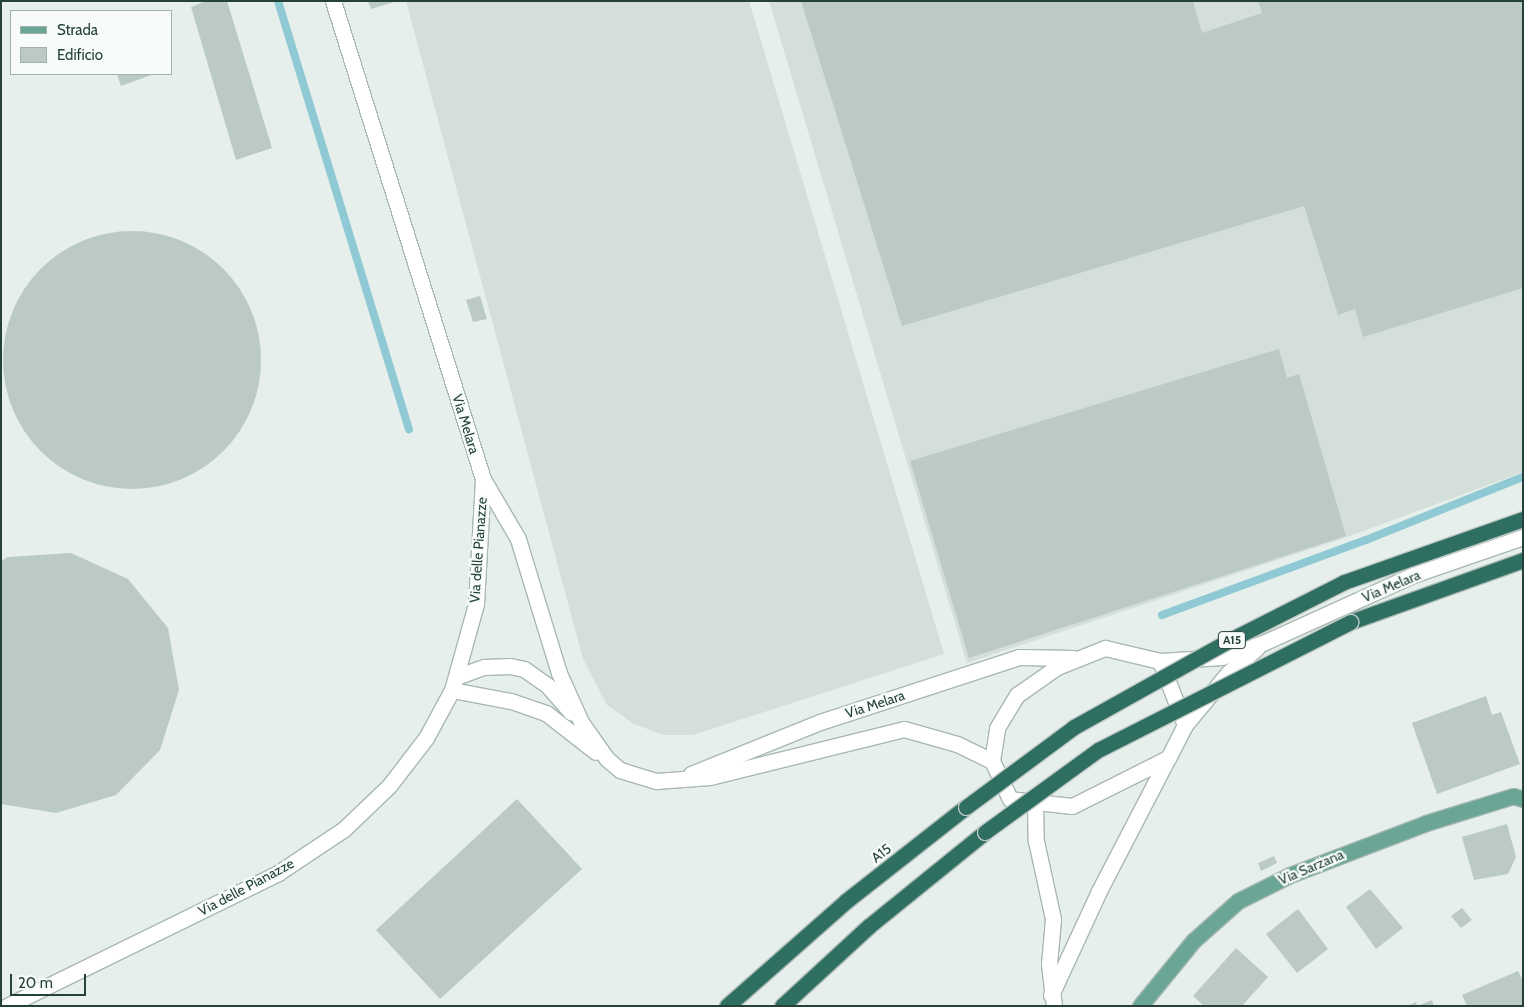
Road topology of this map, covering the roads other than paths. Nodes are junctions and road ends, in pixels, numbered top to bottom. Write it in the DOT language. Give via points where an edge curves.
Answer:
graph roads {
  1 [pos="333,1"];
  2 [pos="483,479"];
  3 [pos="1523,519"];
  4 [pos="1523,537"];
  5 [pos="1523,560"];
  6 [pos="1263,643"];
  7 [pos="1079,658"];
  8 [pos="1160,661"];
  9 [pos="453,683"];
  10 [pos="581,722"];
  11 [pos="1184,725"];
  12 [pos="1168,758"];
  13 [pos="607,759"];
  14 [pos="992,761"];
  15 [pos="678,779"];
  16 [pos="1523,799"];
  17 [pos="1034,802"];
  18 [pos="1053,1000"];
  19 [pos="7,1006"];
  20 [pos="727,1006"];
  21 [pos="782,1006"];
  22 [pos="1140,1006"];
  1 -- 2 [label="street, Via Melara"];
  2 -- 9 [label="street, Via delle Pianazze" via="476,604"];
  2 -- 10 [label="street, Via Melara" via="518,539 559,673"];
  3 -- 20 [label="highway, A15 / A15, bridge" via="1344,582 1224,643 1074,727 846,901"];
  4 -- 6 [label="street, Via Melara" via="1414,576"];
  5 -- 21 [label="highway, bridge" via="1350,622 1098,750 985,832 869,926"];
  6 -- 8 [label="street, Via Melara" via="1222,657"];
  6 -- 11 [label="street, Via Melara" via="1228,673"];
  7 -- 8 [label="street" via="1105,648"];
  7 -- 14 [label="street" via="1057,667 1017,695 997,728"];
  7 -- 15 [label="street, Via Melara" via="1019,657 820,722"];
  8 -- 11 [label="street"];
  9 -- 10 [label="street" via="484,667 524,669 548,686"];
  9 -- 13 [label="street" via="546,713"];
  9 -- 19 [label="street, Via delle Pianazze" via="426,738 389,786 344,829 278,873"];
  10 -- 13 [label="street, Via Melara"];
  11 -- 12 [label="street"];
  12 -- 17 [label="street" via="1072,806"];
  12 -- 18 [label="street" via="1099,891"];
  13 -- 15 [label="street, Via Melara" via="620,770 637,777 656,781"];
  14 -- 15 [label="street, Via Melara" via="958,744 904,729 870,735 755,768 710,777"];
  14 -- 17 [label="street" via="1010,799"];
  16 -- 22 [label="main road, Via Sarzana" via="1513,796 1426,822 1290,875 1238,901 1193,942"];
  17 -- 18 [label="street" via="1036,841 1053,920 1049,964"];
}
